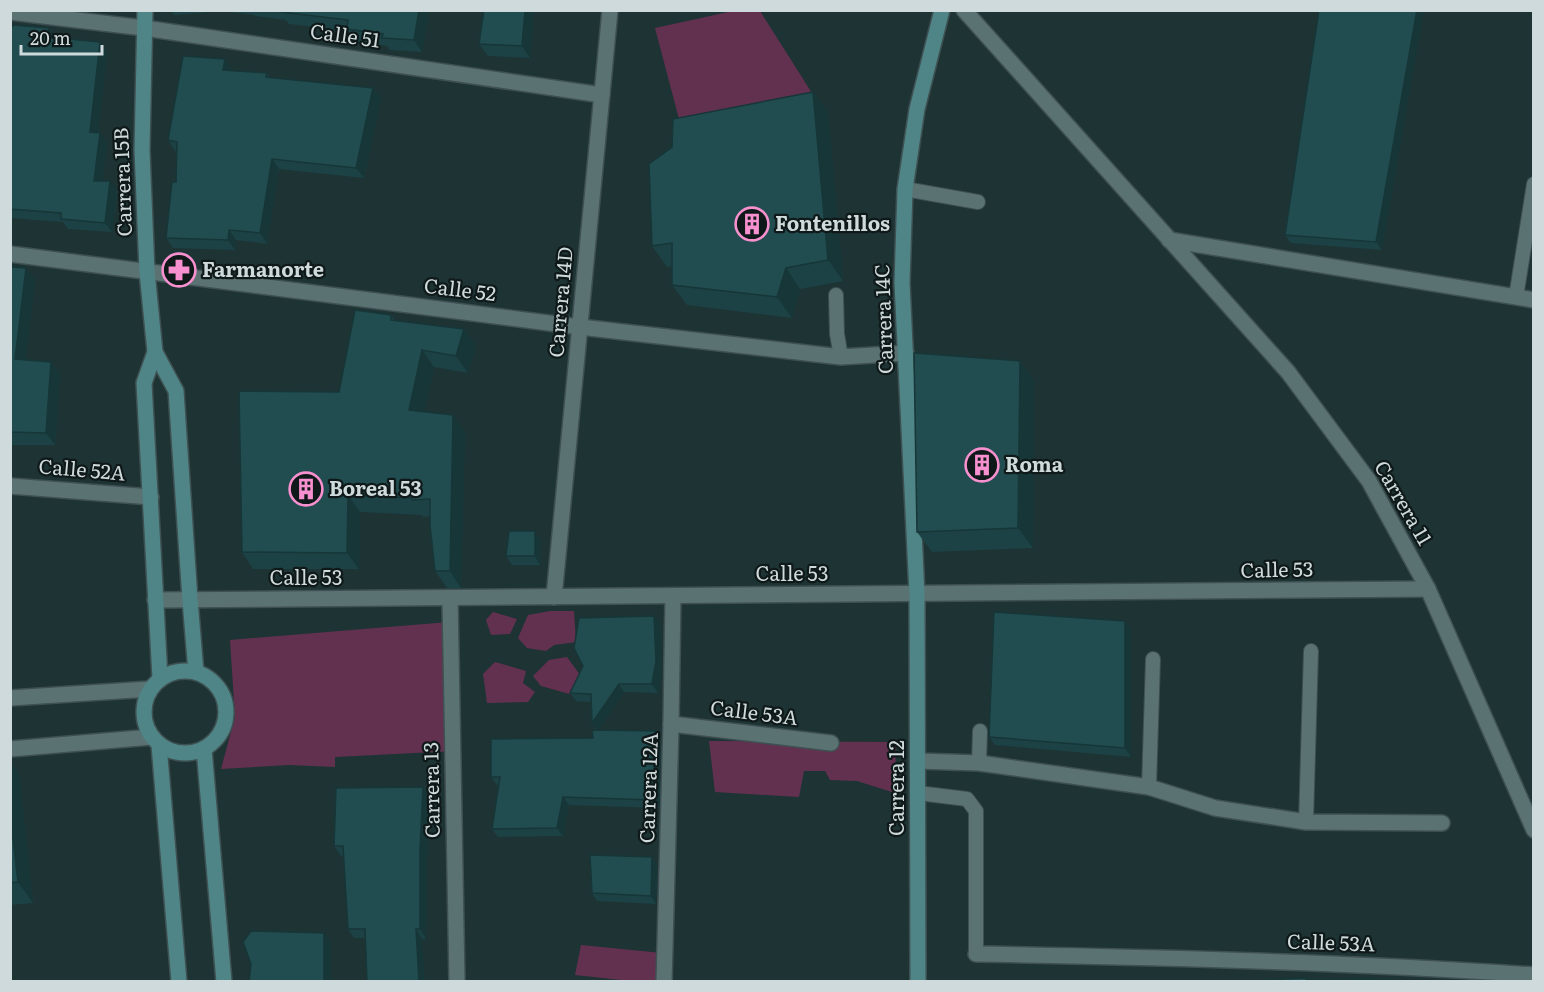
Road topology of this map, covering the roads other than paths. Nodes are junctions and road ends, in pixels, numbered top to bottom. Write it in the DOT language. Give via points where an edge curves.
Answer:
graph roads {
  1 [pos="145,10"];
  2 [pos="610,10"];
  3 [pos="942,10"];
  4 [pos="964,10"];
  5 [pos="10,12"];
  6 [pos="144,28"];
  7 [pos="602,95"];
  8 [pos="1533,184"];
  9 [pos="905,189"];
  10 [pos="978,202"];
  11 [pos="1169,240"];
  12 [pos="10,254"];
  13 [pos="147,272"];
  14 [pos="836,295"];
  15 [pos="1516,297"];
  16 [pos="1533,300"];
  17 [pos="580,327"];
  18 [pos="155,352"];
  19 [pos="906,353"];
  20 [pos="841,357"];
  21 [pos="10,486"];
  22 [pos="151,497"];
  23 [pos="1428,589"];
  24 [pos="917,594"];
  25 [pos="673,596"];
  26 [pos="554,597"];
  27 [pos="450,598"];
  28 [pos="155,600"];
  29 [pos="190,600"];
  30 [pos="1311,651"];
  31 [pos="1153,659"];
  32 [pos="196,672"];
  33 [pos="155,683"];
  34 [pos="10,698"];
  35 [pos="671,724"];
  36 [pos="980,731"];
  37 [pos="155,741"];
  38 [pos="831,743"];
  39 [pos="10,749"];
  40 [pos="204,749"];
  41 [pos="918,762"];
  42 [pos="979,763"];
  43 [pos="1149,787"];
  44 [pos="918,793"];
  45 [pos="1306,822"];
  46 [pos="1442,823"];
  47 [pos="1533,830"];
  48 [pos="976,954"];
  49 [pos="1448,975"];
  50 [pos="1533,975"];
  51 [pos="179,981"];
  52 [pos="224,981"];
  53 [pos="457,981"];
  54 [pos="664,981"];
  55 [pos="918,981"];
  1 -- 6 [label="street, Carrera 15B"];
  2 -- 7 [label="street, Carrera 14D"];
  3 -- 9 [label="street, Carrera 14C" via="917,109"];
  4 -- 11 [label="street, Carrera 11"];
  5 -- 6 [label="street, Calle 51"];
  6 -- 7 [label="street, Calle 51"];
  6 -- 13 [label="street, Carrera 15B" via="142,150"];
  7 -- 17 [label="street, Carrera 14D"];
  8 -- 15 [label="lane"];
  9 -- 10 [label="lane"];
  9 -- 19 [label="street, Carrera 14C" via="902,283"];
  11 -- 15 [label="street"];
  11 -- 23 [label="street, Carrera 11" via="1288,372 1369,481"];
  12 -- 13 [label="street, Calle 52"];
  13 -- 17 [label="street, Calle 52"];
  13 -- 18 [label="street, Carrera 15B"];
  14 -- 20 [label="lane"];
  15 -- 16 [label="street"];
  17 -- 20 [label="street, Calle 52"];
  17 -- 26 [label="street, Carrera 14D"];
  18 -- 22 [label="street, Carrera 15B" via="144,383"];
  18 -- 29 [label="street, Carrera 15B" via="176,391"];
  19 -- 20 [label="street, Calle 52"];
  19 -- 24 [label="street, Carrera 14C"];
  21 -- 22 [label="street, Calle 52A"];
  22 -- 28 [label="street, Carrera 15B"];
  23 -- 24 [label="street, Calle 53"];
  23 -- 47 [label="street, Carrera 11"];
  24 -- 25 [label="street, Calle 53"];
  24 -- 41 [label="street, Carrera 12"];
  25 -- 26 [label="street, Calle 53"];
  25 -- 35 [label="street, Carrera 12A"];
  26 -- 27 [label="street, Calle 53"];
  27 -- 29 [label="street, Calle 53"];
  27 -- 53 [label="street, Carrera 13"];
  28 -- 29 [label="street, Calle 53"];
  28 -- 33 [label="street, Carrera 15B"];
  29 -- 32 [label="street, Carrera 15B"];
  30 -- 45 [label="lane"];
  31 -- 43 [label="lane"];
  32 -- 33 [label="street" via="172,672"];
  32 -- 40 [label="street" via="219,688 225,701 223,729"];
  33 -- 34 [label="street"];
  33 -- 37 [label="street" via="144,701 143,714"];
  35 -- 38 [label="street, Calle 53A"];
  35 -- 54 [label="street, Carrera 12A"];
  36 -- 42 [label="lane"];
  37 -- 39 [label="street"];
  37 -- 40 [label="street" via="173,752 188,754"];
  37 -- 51 [label="street"];
  40 -- 52 [label="street"];
  41 -- 42 [label="street"];
  41 -- 44 [label="street, Carrera 12"];
  42 -- 43 [label="street"];
  43 -- 45 [label="street" via="1215,808"];
  44 -- 48 [label="lane" via="967,799 976,811"];
  44 -- 55 [label="street, Carrera 12"];
  45 -- 46 [label="street"];
  48 -- 49 [label="street, Calle 53A" via="1127,956"];
  49 -- 50 [label="street, Calle 53A"];
}
